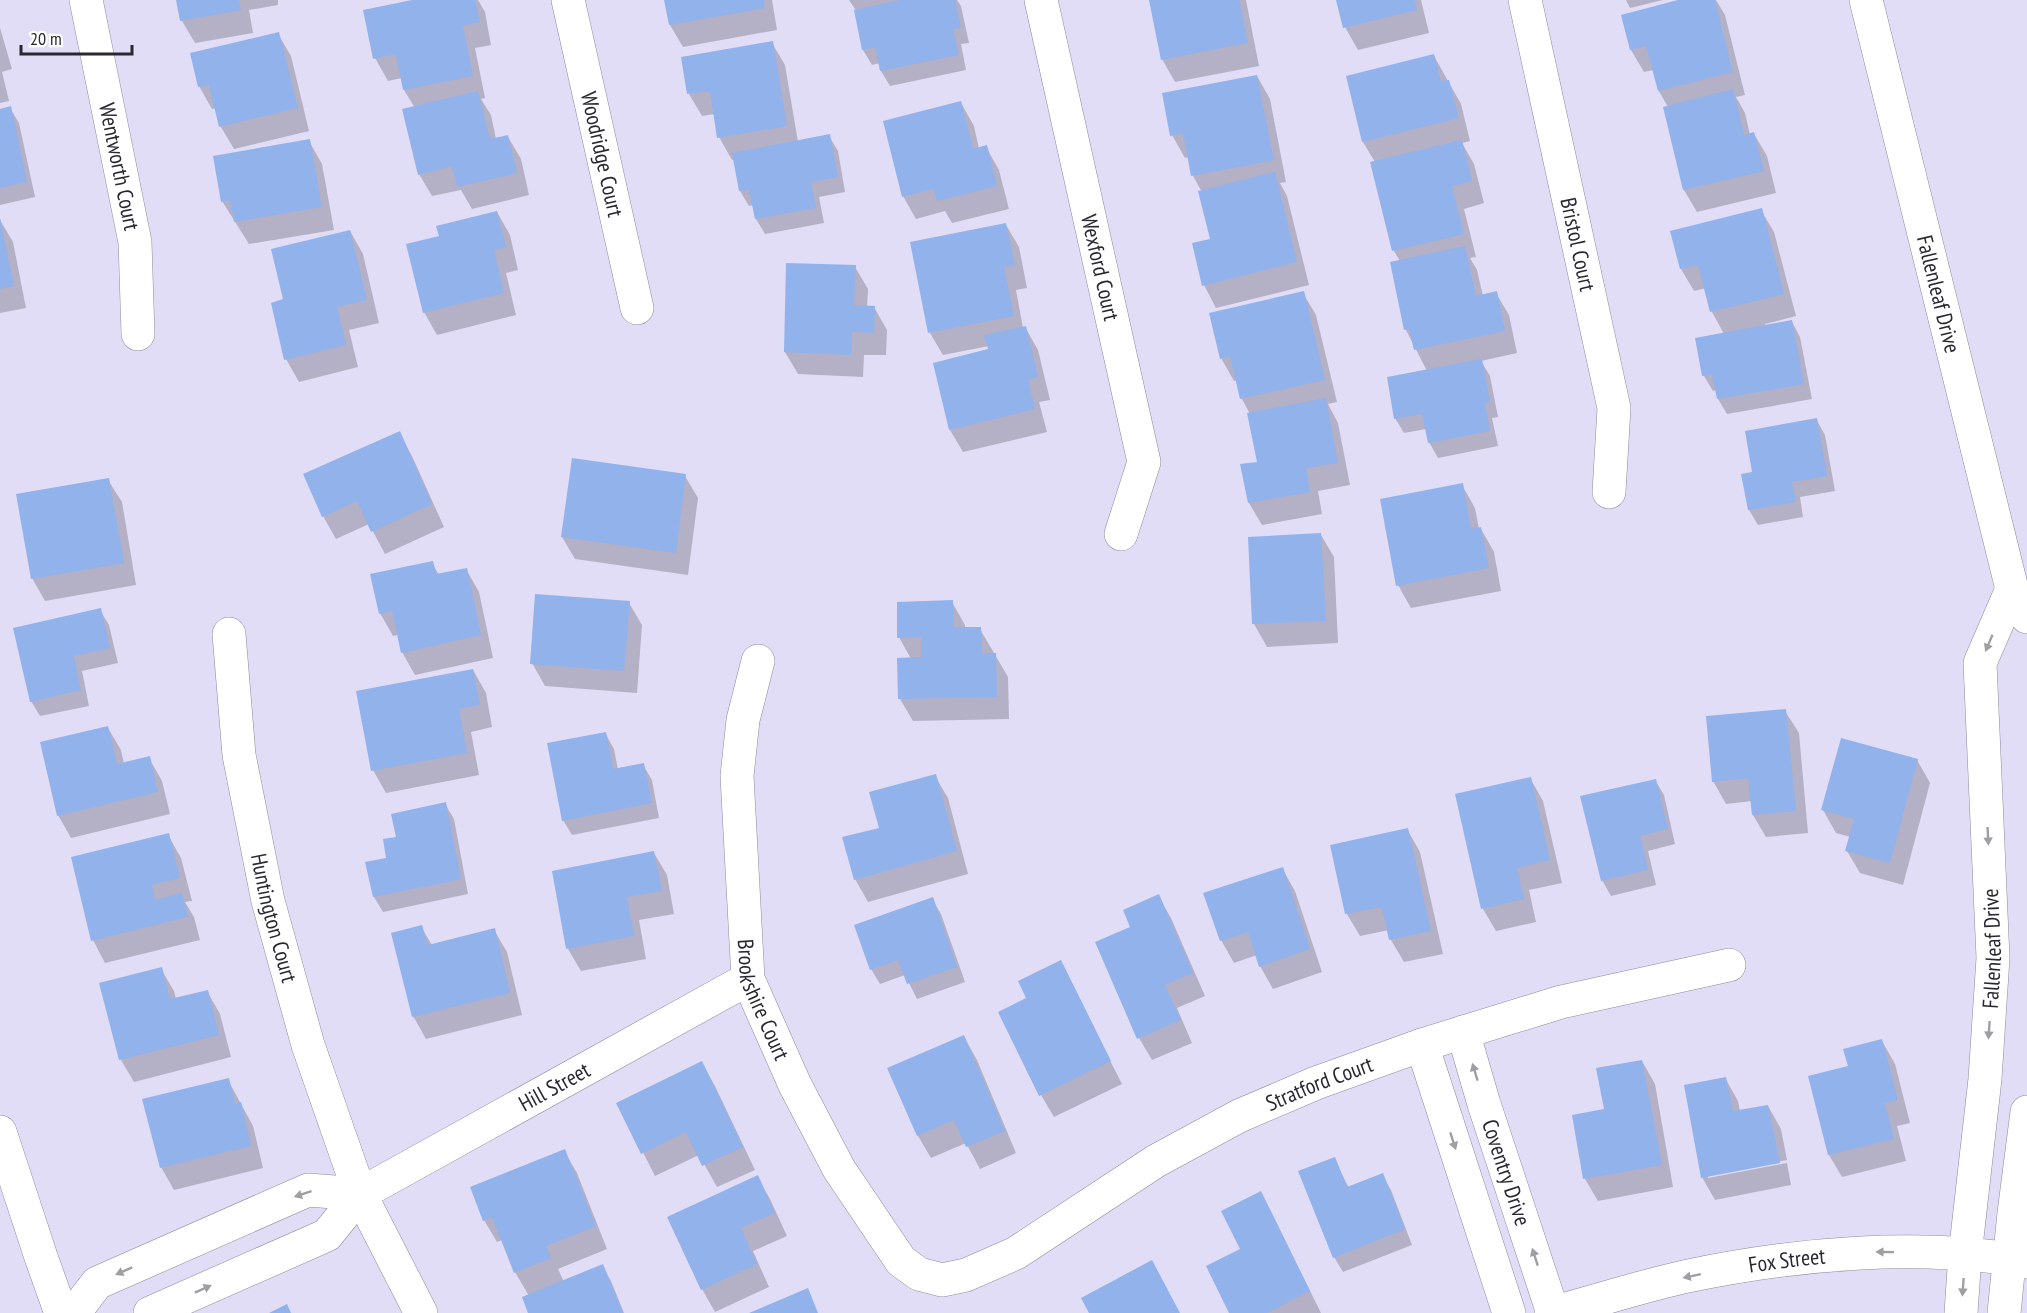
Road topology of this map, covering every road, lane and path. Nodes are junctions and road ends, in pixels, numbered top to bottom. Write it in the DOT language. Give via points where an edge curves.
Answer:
graph roads {
  1 [pos="86,0"];
  2 [pos="568,0"];
  3 [pos="1041,0"];
  4 [pos="1525,0"];
  5 [pos="1866,0"];
  6 [pos="637,308"];
  7 [pos="138,334"];
  8 [pos="1609,492"];
  9 [pos="1121,534"];
  10 [pos="2019,603"];
  11 [pos="229,634"];
  12 [pos="758,661"];
  13 [pos="1729,965"];
  14 [pos="748,979"];
  15 [pos="1463,1032"];
  16 [pos="1422,1045"];
  17 [pos="2027,1112"];
  18 [pos="0,1132"];
  19 [pos="360,1194"];
  20 [pos="1965,1255"];
  21 [pos="2018,1261"];
  22 [pos="942,1280"];
  23 [pos="62,1313"];
  24 [pos="74,1313"];
  25 [pos="150,1313"];
  26 [pos="421,1313"];
  27 [pos="1509,1313"];
  28 [pos="1552,1313"];
  29 [pos="1961,1313"];
  30 [pos="2004,1313"];
  1 -- 7 [label="street, Wentworth Court" via="135,242"];
  2 -- 6 [label="street, Woodridge Court"];
  3 -- 9 [label="street, Wexford Court" via="1144,462"];
  4 -- 8 [label="street, Bristol Court" via="1614,408"];
  5 -- 10 [label="street, Fallenleaf Drive"];
  10 -- 20 [label="street, Fallenleaf Drive, one-way" via="1980,663 1994,958"];
  11 -- 19 [label="street, Huntington Court" via="239,755 268,902 308,1045"];
  12 -- 14 [label="street, Brookshire Court" via="743,720 737,776"];
  13 -- 15 [label="street, Stratford Court" via="1561,1002"];
  14 -- 19 [label="street, Hill Street"];
  14 -- 22 [label="street, Brookshire Court" via="795,1085 839,1169 901,1261 919,1274"];
  15 -- 16 [label="street, Stratford Court"];
  28 -- 15 [label="street, Coventry Drive, one-way"];
  16 -- 22 [label="street, Stratford Court" via="1239,1116 1156,1161 1016,1253 966,1275"];
  16 -- 27 [label="street, Coventry Drive, one-way"];
  17 -- 21 [label="street"];
  18 -- 23 [label="street"];
  19 -- 24 [label="street, one-way" via="308,1190 97,1283"];
  25 -- 19 [label="street, Hill Street, one-way" via="327,1235"];
  19 -- 26 [label="street, Huntington Court"];
  20 -- 21 [label="street, Fox Street"];
  20 -- 28 [label="street, Fox Street, one-way" via="1878,1252 1760,1263 1687,1276"];
  20 -- 29 [label="street, Fallenleaf Drive, one-way"];
  21 -- 30 [label="street"];
}
